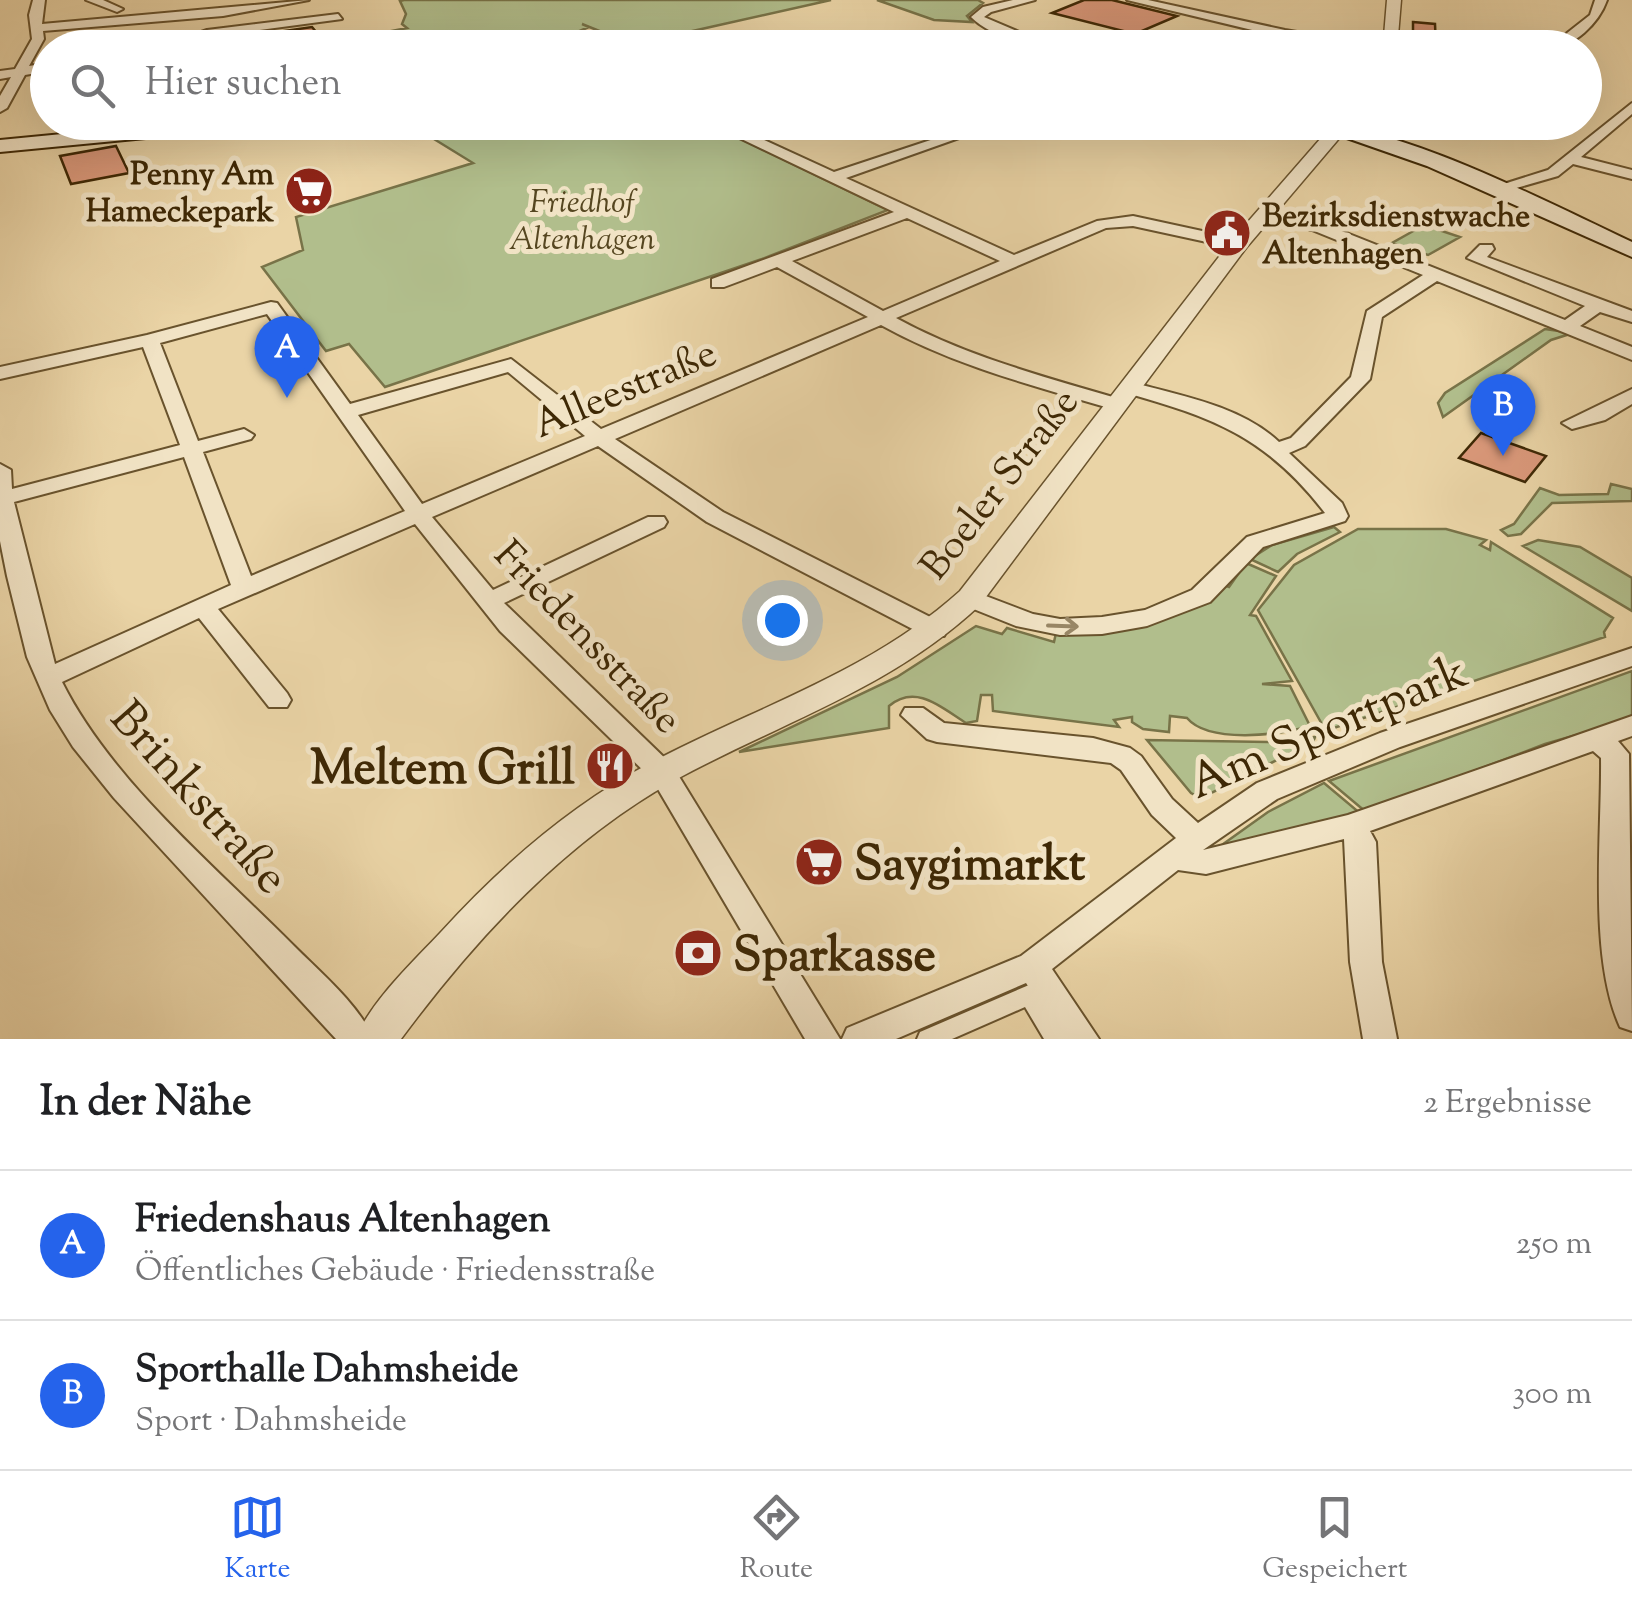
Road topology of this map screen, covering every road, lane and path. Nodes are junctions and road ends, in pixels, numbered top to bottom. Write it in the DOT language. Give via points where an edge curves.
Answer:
graph roads {
  1 [pos="39,0"];
  2 [pos="92,0"];
  3 [pos="303,0"];
  4 [pos="1028,0"];
  5 [pos="1132,0"];
  6 [pos="1394,0"];
  7 [pos="1601,0"];
  8 [pos="117,9"];
  9 [pos="338,17"];
  10 [pos="39,28"];
  11 [pos="233,30"];
  12 [pos="1007,30"];
  13 [pos="1267,30"];
  14 [pos="1391,30"];
  15 [pos="1578,30"];
  16 [pos="30,53"];
  17 [pos="30,69"];
  18 [pos="24,70"];
  19 [pos="0,74"];
  20 [pos="1632,107"];
  21 [pos="0,108"];
  22 [pos="1602,126"];
  23 [pos="1608,128"];
  24 [pos="1602,133"];
  25 [pos="62,140"];
  26 [pos="756,140"];
  27 [pos="946,140"];
  28 [pos="1330,140"];
  29 [pos="1380,140"];
  30 [pos="1594,140"];
  31 [pos="0,146"];
  32 [pos="1573,159"];
  33 [pos="1632,175"];
  34 [pos="835,177"];
  35 [pos="1499,188"];
  36 [pos="908,212"];
  37 [pos="1266,214"];
  38 [pos="1239,244"];
  39 [pos="1486,249"];
  40 [pos="1632,250"];
  41 [pos="778,260"];
  42 [pos="1017,263"];
  43 [pos="1435,276"];
  44 [pos="718,283"];
  45 [pos="1598,305"];
  46 [pos="1632,316"];
  47 [pos="882,318"];
  48 [pos="1566,326"];
  49 [pos="150,340"];
  50 [pos="1632,354"];
  51 [pos="0,373"];
  52 [pos="1632,394"];
  53 [pos="1123,396"];
  54 [pos="348,411"];
  55 [pos="1572,424"];
  56 [pos="244,435"];
  57 [pos="600,438"];
  58 [pos="193,450"];
  59 [pos="1278,450"];
  60 [pos="0,470"];
  61 [pos="2,498"];
  62 [pos="419,515"];
  63 [pos="656,522"];
  64 [pos="244,588"];
  65 [pos="970,598"];
  66 [pos="489,601"];
  67 [pos="202,606"];
  68 [pos="935,630"];
  69 [pos="1632,657"];
  70 [pos="47,678"];
  71 [pos="278,700"];
  72 [pos="914,715"];
  73 [pos="1632,726"];
  74 [pos="1615,750"];
  75 [pos="662,772"];
  76 [pos="1352,826"];
  77 [pos="1186,847"];
  78 [pos="1032,966"];
  79 [pos="1632,1016"];
  80 [pos="356,1039"];
  81 [pos="376,1039"];
  82 [pos="823,1039"];
  83 [pos="858,1039"];
  84 [pos="928,1039"];
  85 [pos="1057,1039"];
  86 [pos="1082,1039"];
  87 [pos="1380,1039"];
  1 -- 10 [label="street"];
  2 -- 8 [label="street"];
  3 -- 10 [label="street"];
  4 -- 12 [label="street" via="977,18"];
  5 -- 13 [label="street"];
  6 -- 14 [label="street"];
  7 -- 15 [label="street" via="1595,17"];
  9 -- 11 [label="street"];
  16 -- 18 [label="street"];
  17 -- 18 [label="street"];
  18 -- 19 [label="street"];
  18 -- 21 [label="street"];
  20 -- 23 [label="street"];
  22 -- 23 [label="street"];
  23 -- 24 [label="street"];
  25 -- 31 [label="main road"];
  26 -- 34 [label="street"];
  27 -- 34 [label="street"];
  28 -- 37 [label="street, Boeler Straße"];
  29 -- 35 [label="main road"];
  30 -- 32 [label="street"];
  32 -- 33 [label="street"];
  32 -- 35 [label="street" via="1546,176"];
  34 -- 36 [label="street"];
  35 -- 40 [label="main road"];
  36 -- 41 [label="street"];
  36 -- 42 [label="street"];
  37 -- 38 [label="street, Boeler Straße"];
  37 -- 43 [label="street" via="1318,227"];
  38 -- 42 [label="street, Alleestraße" via="1120,220"];
  38 -- 53 [label="street, Boeler Straße"];
  39 -- 45 [label="street" via="1474,258"];
  41 -- 44 [label="street"];
  41 -- 47 [label="street"];
  42 -- 47 [label="street, Alleestraße"];
  43 -- 48 [label="street"];
  43 -- 59 [label="street" via="1373,316 1360,379 1298,442"];
  45 -- 46 [label="street"];
  45 -- 48 [label="street"];
  47 -- 53 [label="street" via="977,362"];
  47 -- 57 [label="street, Alleestraße"];
  48 -- 50 [label="street"];
  49 -- 51 [label="street"];
  49 -- 54 [label="street, Friedensstraße" via="272,307"];
  49 -- 58 [label="street"];
  52 -- 55 [label="street"];
  53 -- 59 [label="street" via="1208,410"];
  53 -- 65 [label="street, Boeler Straße"];
  54 -- 57 [label="street" via="510,365"];
  54 -- 62 [label="street, Friedensstraße"];
  56 -- 58 [label="street"];
  57 -- 62 [label="street, Alleestraße"];
  57 -- 68 [label="street" via="714,516"];
  58 -- 61 [label="street"];
  58 -- 64 [label="street"];
  65 -- 59 [label="street, one-way" via="1060,627 1150,615 1200,598 1252,543 1338,514"];
  60 -- 61 [label="street, Brinkstraße"];
  61 -- 70 [label="street, Brinkstraße"];
  62 -- 64 [label="street, Alleestraße"];
  62 -- 66 [label="street, Friedensstraße"];
  63 -- 66 [label="street"];
  64 -- 67 [label="street, Alleestraße"];
  65 -- 68 [label="street, Boeler Straße"];
  66 -- 75 [label="street, Friedensstraße"];
  67 -- 70 [label="street, Alleestraße"];
  67 -- 71 [label="street"];
  68 -- 75 [label="street, Boeler Straße" via="830,691"];
  69 -- 77 [label="street, Am Sportpark" via="1312,770"];
  70 -- 80 [label="street, Brinkstraße" via="106,772 317,990"];
  72 -- 77 [label="street, Am Sportpark" via="937,732 1120,755"];
  73 -- 74 [label="street"];
  74 -- 76 [label="street"];
  74 -- 79 [label="street" via="1614,882 1620,974"];
  75 -- 81 [label="street, Boeler Straße" via="595,816 488,908"];
  75 -- 82 [label="street, Friedensstraße"];
  76 -- 77 [label="street" via="1206,862 1189,862"];
  76 -- 87 [label="street" via="1362,842 1366,962"];
  77 -- 78 [label="street"];
  78 -- 83 [label="street"];
  78 -- 86 [label="street"];
  84 -- 85 [label="street" via="1028,995"];
}
